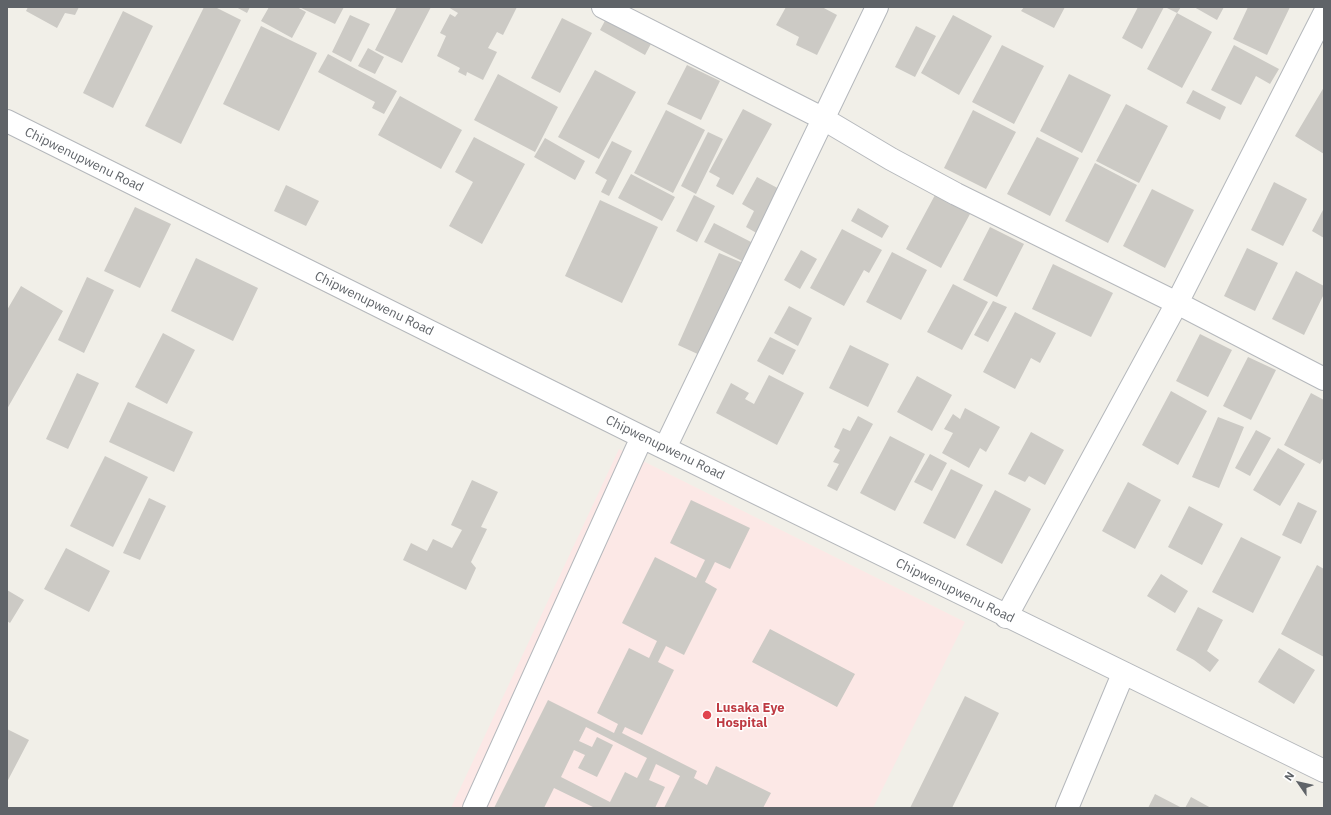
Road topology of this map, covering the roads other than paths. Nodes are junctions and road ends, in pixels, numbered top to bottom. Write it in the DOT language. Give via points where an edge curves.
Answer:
graph roads {
  1 [pos="603,7"];
  2 [pos="877,7"];
  3 [pos="1324,14"];
  4 [pos="822,118"];
  5 [pos="7,121"];
  6 [pos="1177,303"];
  7 [pos="1324,379"];
  8 [pos="642,437"];
  9 [pos="665,448"];
  10 [pos="1006,616"];
  11 [pos="1123,674"];
  12 [pos="1324,771"];
  13 [pos="474,808"];
  14 [pos="1067,808"];
  1 -- 4 [label="street"];
  2 -- 4 [label="street"];
  3 -- 6 [label="street"];
  4 -- 6 [label="street" via="956,194"];
  4 -- 9 [label="street"];
  5 -- 8 [label="street, Chipwenupwenu Road"];
  6 -- 7 [label="street"];
  6 -- 10 [label="street"];
  8 -- 9 [label="street, Chipwenupwenu Road"];
  8 -- 13 [label="street"];
  9 -- 10 [label="street, Chipwenupwenu Road"];
  10 -- 11 [label="street, Chipwenupwenu Road"];
  11 -- 12 [label="street, Chipwenupwenu Road"];
  11 -- 14 [label="street"];
}
